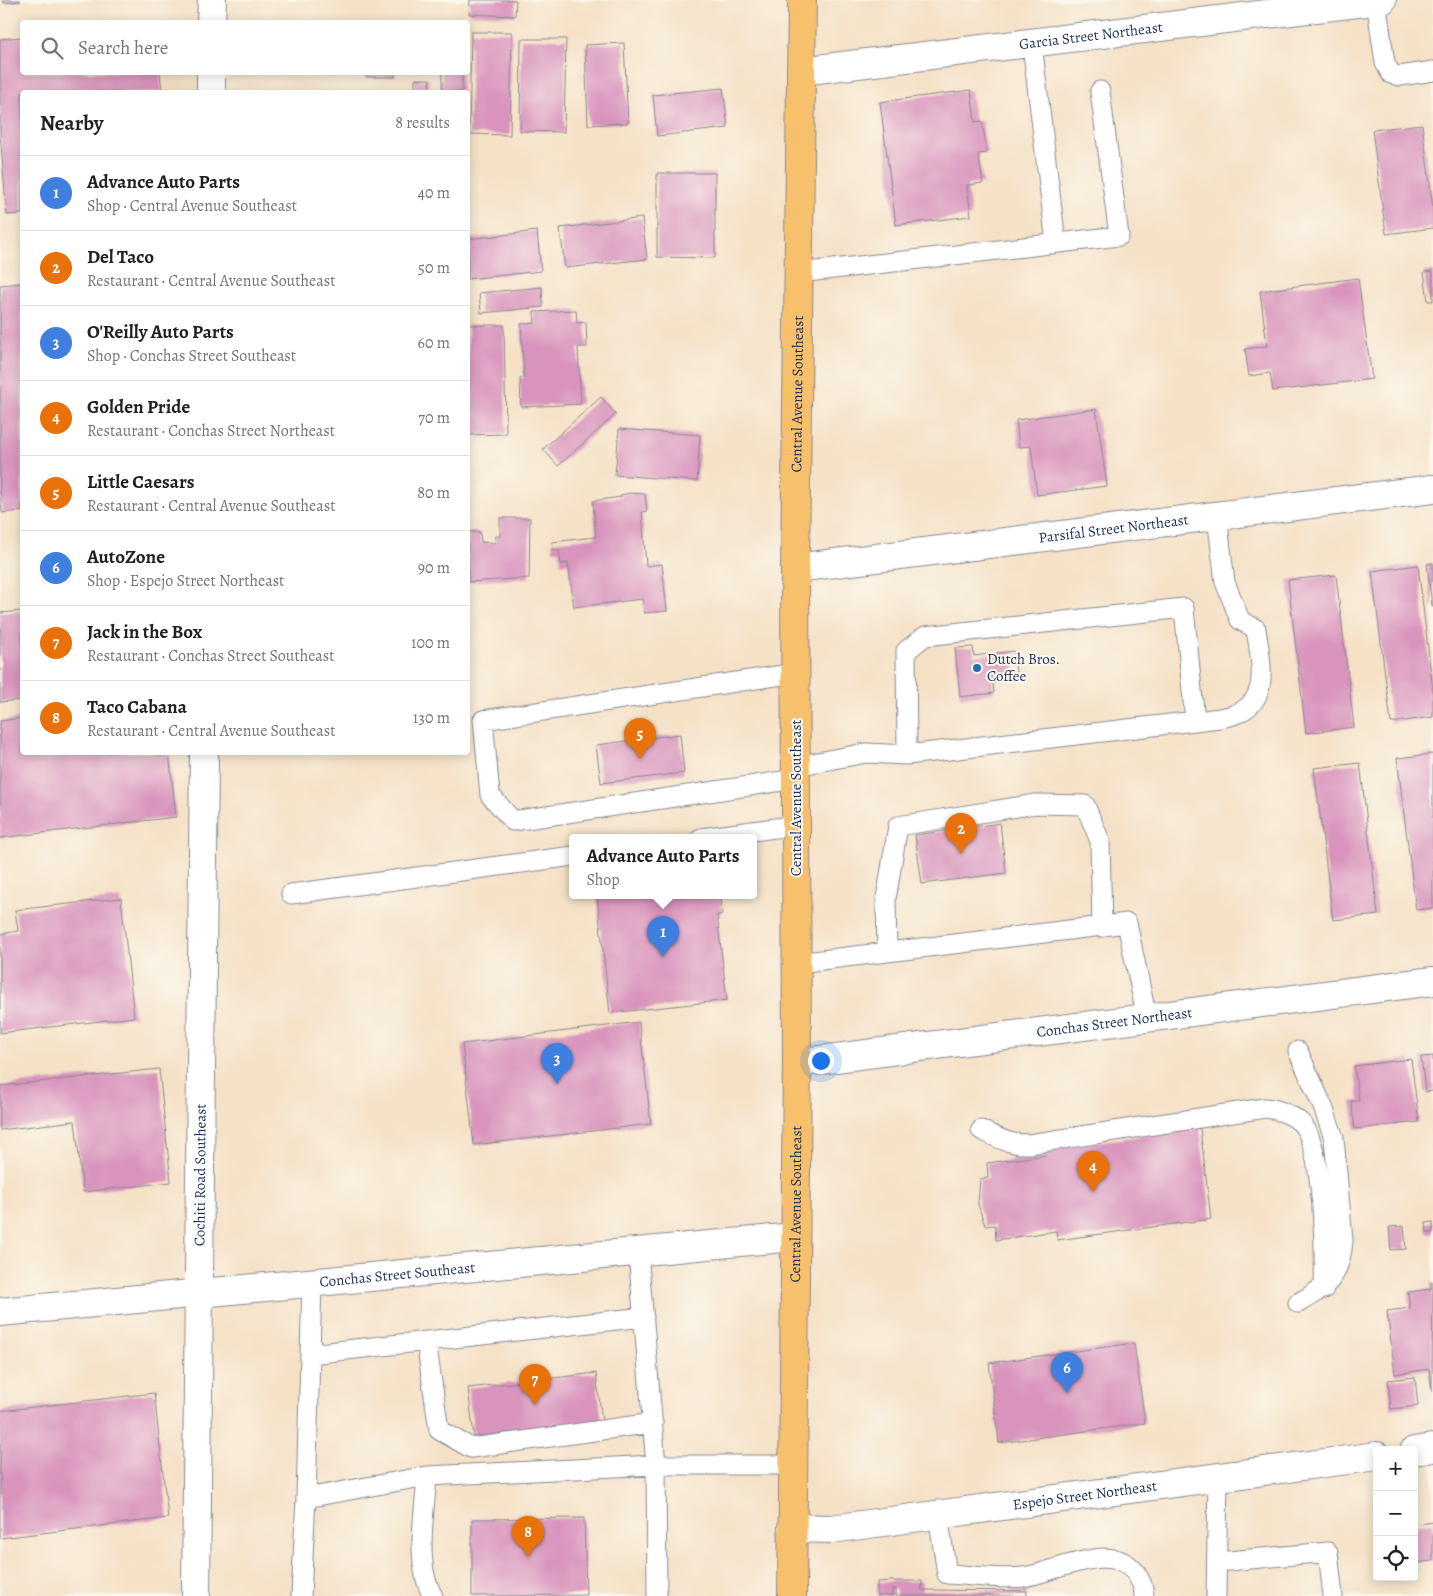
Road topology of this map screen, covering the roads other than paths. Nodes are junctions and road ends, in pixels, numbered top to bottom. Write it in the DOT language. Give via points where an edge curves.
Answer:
graph roads {
  1 [pos="212,0"];
  2 [pos="802,0"];
  3 [pos="1379,0"];
  4 [pos="211,20"];
  5 [pos="1032,44"];
  6 [pos="801,71"];
  7 [pos="1433,71"];
  8 [pos="211,75"];
  9 [pos="211,90"];
  10 [pos="1100,91"];
  11 [pos="1056,244"];
  12 [pos="799,273"];
  13 [pos="1433,489"];
  14 [pos="1217,516"];
  15 [pos="795,568"];
  16 [pos="796,673"];
  17 [pos="1195,721"];
  18 [pos="204,755"];
  19 [pos="908,755"];
  20 [pos="796,772"];
  21 [pos="796,825"];
  22 [pos="730,834"];
  23 [pos="569,857"];
  24 [pos="291,894"];
  25 [pos="1102,927"];
  26 [pos="886,952"];
  27 [pos="797,963"];
  28 [pos="1433,982"];
  29 [pos="1147,1018"];
  30 [pos="1298,1051"];
  31 [pos="797,1063"];
  32 [pos="981,1130"];
  33 [pos="794,1237"];
  34 [pos="638,1252"];
  35 [pos="312,1283"];
  36 [pos="1324,1289"];
  37 [pos="198,1294"];
  38 [pos="1298,1303"];
  39 [pos="0,1312"];
  40 [pos="644,1317"];
  41 [pos="426,1341"];
  42 [pos="310,1354"];
  43 [pos="653,1423"];
  44 [pos="1433,1448"];
  45 [pos="1418,1450"];
  46 [pos="1373,1457"];
  47 [pos="656,1465"];
  48 [pos="792,1465"];
  49 [pos="427,1476"];
  50 [pos="1218,1476"];
  51 [pos="306,1498"];
  52 [pos="938,1514"];
  53 [pos="792,1528"];
  54 [pos="1217,1562"];
  55 [pos="196,1596"];
  56 [pos="301,1596"];
  57 [pos="433,1596"];
  58 [pos="657,1596"];
  59 [pos="792,1596"];
  60 [pos="1144,1596"];
  61 [pos="1216,1596"];
  62 [pos="1333,1596"];
  1 -- 4 [label="street"];
  2 -- 6 [label="main road, Central Avenue Southeast"];
  3 -- 5 [label="street, Garcia Street Northeast"];
  3 -- 7 [label="lane" via="1385,63 1391,74 1400,76"];
  5 -- 6 [label="street, Garcia Street Northeast"];
  5 -- 11 [label="lane"];
  6 -- 12 [label="main road, Central Avenue Southeast"];
  8 -- 9 [label="street"];
  10 -- 11 [label="lane" via="1119,236"];
  11 -- 12 [label="lane"];
  12 -- 15 [label="main road, Central Avenue Southeast"];
  13 -- 14 [label="street, Parsifal Street Northeast"];
  14 -- 15 [label="street, Parsifal Street Northeast"];
  14 -- 17 [label="lane" via="1225,582 1240,620 1256,629 1263,683 1252,704 1238,714"];
  15 -- 16 [label="main road, Central Avenue Southeast"];
  16 -- 20 [label="main road, Central Avenue Southeast"];
  16 -- 20 [label="lane" via="483,720 490,795 513,821"];
  17 -- 19 [label="lane"];
  17 -- 19 [label="lane" via="1184,608 925,636 906,651"];
  18 -- 37 [label="street, Cochiti Road Southeast"];
  19 -- 20 [label="lane" via="866,753"];
  20 -- 21 [label="main road, Central Avenue Southeast"];
  21 -- 22 [label="lane"];
  21 -- 27 [label="main road, Central Avenue Southeast"];
  23 -- 24 [label="lane"];
  25 -- 26 [label="lane"];
  25 -- 26 [label="lane" via="1100,841 1085,805 1035,804 898,826 886,899"];
  25 -- 29 [label="lane" via="1127,923"];
  26 -- 27 [label="lane"];
  27 -- 31 [label="main road, Central Avenue Southeast"];
  28 -- 29 [label="street, Conchas Street Northeast"];
  29 -- 31 [label="street, Conchas Street Northeast"];
  30 -- 36 [label="lane" via="1334,1138 1338,1171 1342,1255 1337,1270"];
  31 -- 33 [label="main road, Central Avenue Southeast"];
  32 -- 36 [label="lane" via="1015,1144 1029,1144 1264,1108 1290,1115 1302,1125 1311,1143 1325,1232"];
  33 -- 34 [label="street, Conchas Street Southeast"];
  33 -- 48 [label="main road, Central Avenue Southeast"];
  34 -- 35 [label="street, Conchas Street Southeast"];
  34 -- 40 [label="lane"];
  35 -- 37 [label="street, Conchas Street Southeast"];
  35 -- 42 [label="lane"];
  36 -- 38 [label="lane"];
  37 -- 39 [label="street, Conchas Street Southeast"];
  37 -- 55 [label="street, Cochiti Road Southeast"];
  40 -- 41 [label="lane"];
  40 -- 43 [label="lane"];
  41 -- 42 [label="lane"];
  41 -- 43 [label="lane" via="439,1430 471,1448"];
  42 -- 51 [label="lane"];
  43 -- 47 [label="lane"];
  44 -- 45 [label="street"];
  46 -- 50 [label="street, Espejo Street Northeast"];
  47 -- 48 [label="lane"];
  47 -- 49 [label="lane"];
  47 -- 58 [label="lane"];
  48 -- 53 [label="main road, Central Avenue Southeast"];
  49 -- 51 [label="lane"];
  49 -- 57 [label="lane" via="422,1562 425,1584"];
  50 -- 52 [label="street, Espejo Street Northeast"];
  50 -- 54 [label="lane"];
  51 -- 56 [label="lane"];
  52 -- 53 [label="street, Espejo Street Northeast" via="831,1529"];
  52 -- 60 [label="lane" via="947,1574 1023,1577 1090,1559 1113,1558 1132,1566 1144,1587"];
  53 -- 59 [label="main road, Central Avenue Southeast"];
  54 -- 61 [label="lane"];
  54 -- 62 [label="lane" via="1328,1552"];
}
